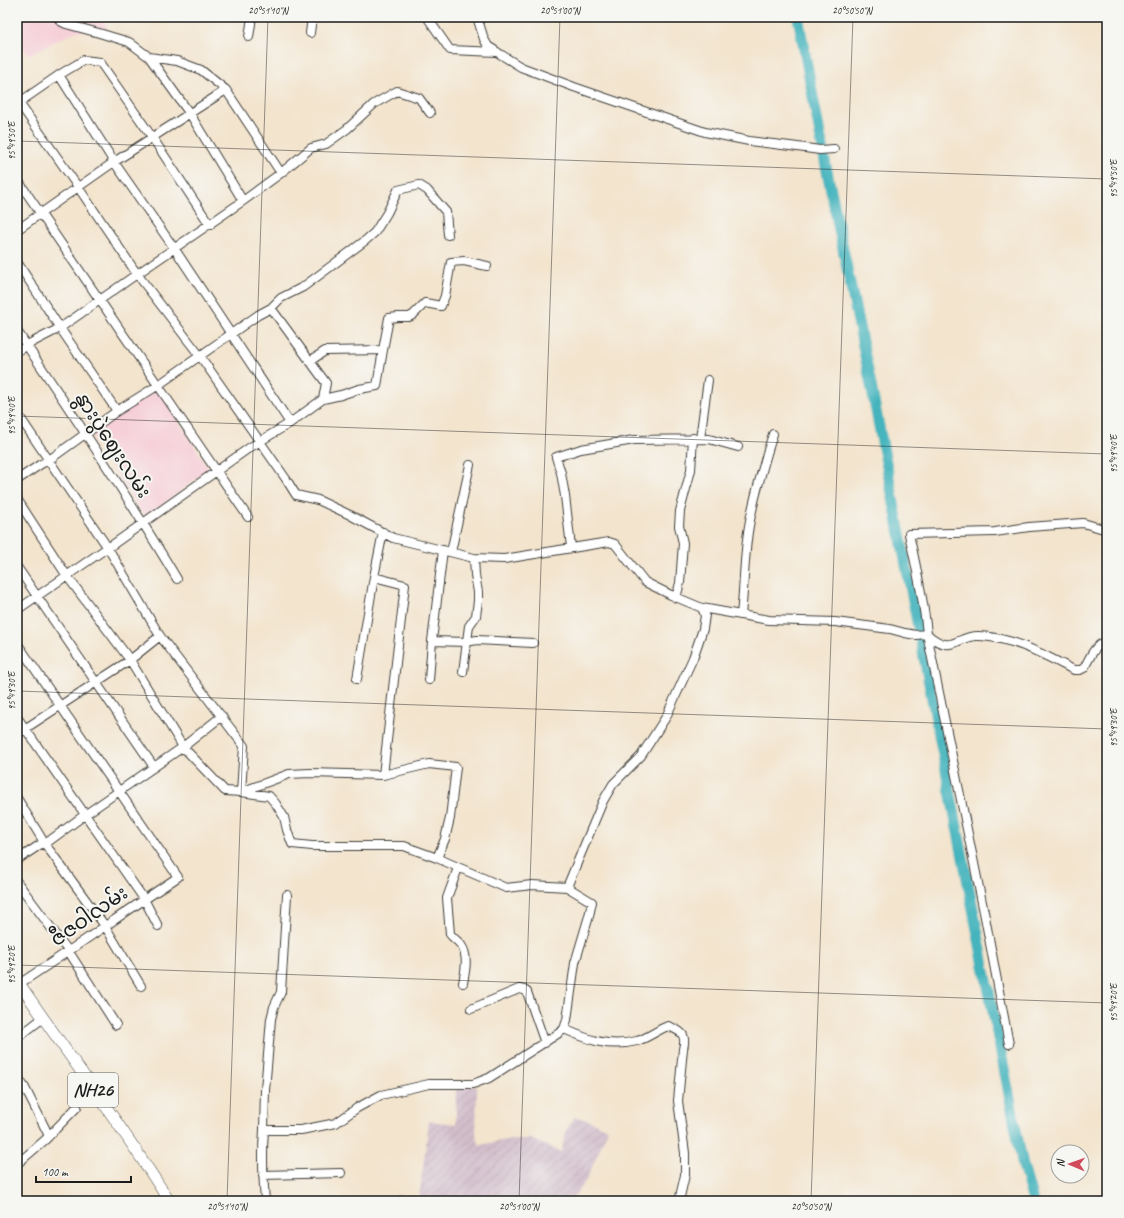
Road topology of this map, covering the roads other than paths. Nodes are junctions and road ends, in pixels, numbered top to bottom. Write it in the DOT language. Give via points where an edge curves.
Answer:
graph roads {
  1 [pos="58,17"];
  2 [pos="252,17"];
  3 [pos="312,17"];
  4 [pos="427,17"];
  5 [pos="477,17"];
  6 [pos="310,33"];
  7 [pos="249,37"];
  8 [pos="497,52"];
  9 [pos="149,57"];
  10 [pos="59,75"];
  11 [pos="226,90"];
  12 [pos="18,102"];
  13 [pos="430,113"];
  14 [pos="190,114"];
  15 [pos="152,137"];
  16 [pos="834,149"];
  17 [pos="114,162"];
  18 [pos="281,173"];
  19 [pos="17,179"];
  20 [pos="78,186"];
  21 [pos="243,201"];
  22 [pos="41,213"];
  23 [pos="210,224"];
  24 [pos="17,230"];
  25 [pos="448,235"];
  26 [pos="174,248"];
  27 [pos="17,262"];
  28 [pos="487,266"];
  29 [pos="137,274"];
  30 [pos="100,301"];
  31 [pos="271,308"];
  32 [pos="60,328"];
  33 [pos="17,331"];
  34 [pos="231,334"];
  35 [pos="27,345"];
  36 [pos="383,350"];
  37 [pos="17,352"];
  38 [pos="200,356"];
  39 [pos="310,362"];
  40 [pos="708,380"];
  41 [pos="157,386"];
  42 [pos="323,399"];
  43 [pos="117,411"];
  44 [pos="17,413"];
  45 [pos="290,423"];
  46 [pos="86,433"];
  47 [pos="773,434"];
  48 [pos="697,439"];
  49 [pos="260,442"];
  50 [pos="738,446"];
  51 [pos="49,460"];
  52 [pos="470,465"];
  53 [pos="217,471"];
  54 [pos="17,480"];
  55 [pos="17,500"];
  56 [pos="248,516"];
  57 [pos="144,523"];
  58 [pos="1107,530"];
  59 [pos="383,532"];
  60 [pos="571,547"];
  61 [pos="108,548"];
  62 [pos="447,551"];
  63 [pos="474,558"];
  64 [pos="17,567"];
  65 [pos="67,576"];
  66 [pos="374,577"];
  67 [pos="177,579"];
  68 [pos="37,596"];
  69 [pos="676,598"];
  70 [pos="702,608"];
  71 [pos="17,610"];
  72 [pos="741,615"];
  73 [pos="927,634"];
  74 [pos="160,636"];
  75 [pos="432,641"];
  76 [pos="466,642"];
  77 [pos="1107,642"];
  78 [pos="17,643"];
  79 [pos="533,643"];
  80 [pos="130,660"];
  81 [pos="463,672"];
  82 [pos="357,678"];
  83 [pos="429,680"];
  84 [pos="96,683"];
  85 [pos="60,706"];
  86 [pos="222,716"];
  87 [pos="17,717"];
  88 [pos="26,728"];
  89 [pos="17,734"];
  90 [pos="183,747"];
  91 [pos="154,767"];
  92 [pos="383,775"];
  93 [pos="119,792"];
  94 [pos="241,792"];
  95 [pos="17,798"];
  96 [pos="86,814"];
  97 [pos="45,844"];
  98 [pos="437,858"];
  99 [pos="17,860"];
  100 [pos="458,868"];
  101 [pos="17,882"];
  102 [pos="567,887"];
  103 [pos="287,895"];
  104 [pos="144,899"];
  105 [pos="105,926"];
  106 [pos="158,926"];
  107 [pos="69,952"];
  108 [pos="18,982"];
  109 [pos="463,984"];
  110 [pos="141,986"];
  111 [pos="471,1010"];
  112 [pos="43,1018"];
  113 [pos="116,1025"];
  114 [pos="564,1029"];
  115 [pos="17,1038"];
  116 [pos="545,1043"];
  117 [pos="1009,1044"];
  118 [pos="17,1076"];
  119 [pos="77,1107"];
  120 [pos="264,1130"];
  121 [pos="49,1136"];
  122 [pos="19,1159"];
  123 [pos="341,1173"];
  124 [pos="263,1175"];
  125 [pos="169,1201"];
  126 [pos="265,1201"];
  127 [pos="679,1201"];
  1 -- 9 [label="street" via="66,24 129,42"];
  2 -- 7 [label="street"];
  3 -- 6 [label="street"];
  4 -- 8 [label="street" via="450,50"];
  5 -- 8 [label="street" via="488,46"];
  8 -- 16 [label="street" via="522,67 705,132 749,141 820,150"];
  9 -- 11 [label="street" via="177,61 201,70"];
  9 -- 14 [label="street"];
  10 -- 12 [label="street"];
  10 -- 15 [label="street" via="84,60 100,62"];
  10 -- 17 [label="street"];
  11 -- 14 [label="street"];
  11 -- 18 [label="street"];
  12 -- 20 [label="street"];
  13 -- 18 [label="street" via="419,98 397,91 374,104 326,144 311,148"];
  14 -- 15 [label="street"];
  14 -- 21 [label="street"];
  15 -- 17 [label="street"];
  15 -- 23 [label="street"];
  17 -- 20 [label="street"];
  17 -- 26 [label="street"];
  18 -- 21 [label="street"];
  19 -- 22 [label="street"];
  20 -- 22 [label="street"];
  20 -- 29 [label="street"];
  21 -- 23 [label="street"];
  22 -- 24 [label="street"];
  22 -- 30 [label="street"];
  23 -- 26 [label="street"];
  25 -- 31 [label="street" via="446,212 427,190 419,185 398,190 375,232 304,287 281,298"];
  26 -- 29 [label="street"];
  26 -- 34 [label="street"];
  27 -- 32 [label="street"];
  28 -- 36 [label="street" via="464,261 451,262 441,306 425,303 409,317 389,318"];
  29 -- 30 [label="street"];
  29 -- 38 [label="street"];
  30 -- 32 [label="street"];
  30 -- 41 [label="street"];
  31 -- 34 [label="street"];
  31 -- 39 [label="street"];
  32 -- 35 [label="street"];
  32 -- 43 [label="street"];
  33 -- 35 [label="street, နွားပွဲဈေးလမ်း"];
  34 -- 38 [label="street"];
  34 -- 45 [label="street"];
  35 -- 37 [label="street"];
  35 -- 46 [label="street, နွားပွဲဈေးလမ်း"];
  36 -- 39 [label="street" via="325,351"];
  36 -- 42 [label="street" via="377,386"];
  38 -- 41 [label="street"];
  38 -- 49 [label="street"];
  39 -- 42 [label="street" via="326,383"];
  40 -- 48 [label="street"];
  41 -- 43 [label="street"];
  41 -- 53 [label="street"];
  42 -- 45 [label="street"];
  43 -- 46 [label="street"];
  44 -- 51 [label="street"];
  45 -- 49 [label="street"];
  46 -- 51 [label="street"];
  46 -- 57 [label="street, နွားပွဲဈေးလမ်း"];
  47 -- 72 [label="street" via="752,509"];
  48 -- 50 [label="street" via="709,439"];
  48 -- 60 [label="street" via="634,440 581,449 556,457 565,496"];
  48 -- 69 [label="street" via="678,526 683,543 680,583"];
  49 -- 53 [label="street"];
  49 -- 59 [label="street" via="296,495 318,500"];
  51 -- 54 [label="street"];
  51 -- 61 [label="street"];
  52 -- 62 [label="street"];
  53 -- 56 [label="street"];
  53 -- 57 [label="street"];
  55 -- 65 [label="street"];
  57 -- 61 [label="street"];
  57 -- 67 [label="street, နွားပွဲဈေးလမ်း"];
  58 -- 73 [label="street" via="1083,523 995,532 909,534"];
  59 -- 62 [label="street" via="393,538"];
  59 -- 66 [label="street"];
  60 -- 63 [label="street" via="504,559"];
  60 -- 69 [label="street" via="603,542 616,544 645,582"];
  61 -- 65 [label="street"];
  61 -- 74 [label="street"];
  62 -- 63 [label="street"];
  62 -- 75 [label="street"];
  63 -- 76 [label="street" via="478,601 476,616 469,626"];
  64 -- 68 [label="street"];
  65 -- 68 [label="street"];
  65 -- 80 [label="street"];
  66 -- 82 [label="street"];
  66 -- 92 [label="street" via="405,585"];
  68 -- 71 [label="street"];
  68 -- 84 [label="street"];
  69 -- 70 [label="street"];
  70 -- 72 [label="street"];
  70 -- 102 [label="street" via="703,629 673,703 641,756 613,784 603,801"];
  72 -- 73 [label="street" via="769,620 835,622 916,635"];
  73 -- 77 [label="street" via="938,643 952,644 978,636 1011,640 1074,670 1084,668 1097,646"];
  73 -- 117 [label="street"];
  74 -- 80 [label="street"];
  74 -- 86 [label="street"];
  75 -- 76 [label="street"];
  75 -- 83 [label="street"];
  76 -- 79 [label="street" via="477,640"];
  76 -- 81 [label="street"];
  78 -- 85 [label="street"];
  80 -- 84 [label="street"];
  80 -- 90 [label="street"];
  84 -- 85 [label="street"];
  84 -- 91 [label="street"];
  85 -- 88 [label="street"];
  85 -- 93 [label="street"];
  86 -- 90 [label="street"];
  86 -- 94 [label="street" via="244,746"];
  87 -- 88 [label="street"];
  88 -- 89 [label="street"];
  88 -- 96 [label="street"];
  90 -- 91 [label="street"];
  90 -- 94 [label="street" via="225,791"];
  91 -- 93 [label="street"];
  92 -- 94 [label="street" via="289,774"];
  92 -- 98 [label="street" via="429,764 456,767 446,839"];
  93 -- 96 [label="street"];
  93 -- 104 [label="street, ဇီဇဝါလမ်း" via="178,877"];
  94 -- 98 [label="street" via="269,796 284,817 292,844 404,846"];
  95 -- 97 [label="street"];
  96 -- 97 [label="street"];
  96 -- 104 [label="street"];
  97 -- 99 [label="street"];
  97 -- 105 [label="street"];
  98 -- 100 [label="street"];
  100 -- 102 [label="street" via="506,888 532,885"];
  100 -- 109 [label="street" via="447,898 450,934 465,953"];
  101 -- 107 [label="street"];
  102 -- 114 [label="street" via="592,902 575,963"];
  103 -- 120 [label="street" via="281,992 271,1020"];
  104 -- 105 [label="street, ဇီဇဝါလမ်း"];
  104 -- 106 [label="street"];
  105 -- 107 [label="street, ဇီဇဝါလမ်း"];
  105 -- 110 [label="street"];
  107 -- 108 [label="street, ဇီဇဝါလမ်း"];
  107 -- 113 [label="street"];
  108 -- 112 [label="highway, NH26"];
  111 -- 116 [label="street" via="519,989 524,990 527,992"];
  112 -- 115 [label="street"];
  112 -- 125 [label="highway, NH26" via="144,1161"];
  114 -- 116 [label="street"];
  114 -- 127 [label="street" via="598,1043 616,1044 638,1041 668,1026 683,1034 685,1040 678,1101 685,1153 685,1175"];
  116 -- 120 [label="street" via="489,1078 473,1084 429,1084 381,1095 336,1123 301,1130"];
  118 -- 121 [label="street"];
  119 -- 121 [label="street"];
  120 -- 124 [label="street"];
  121 -- 122 [label="street"];
  123 -- 124 [label="street"];
  124 -- 126 [label="street"];
}
